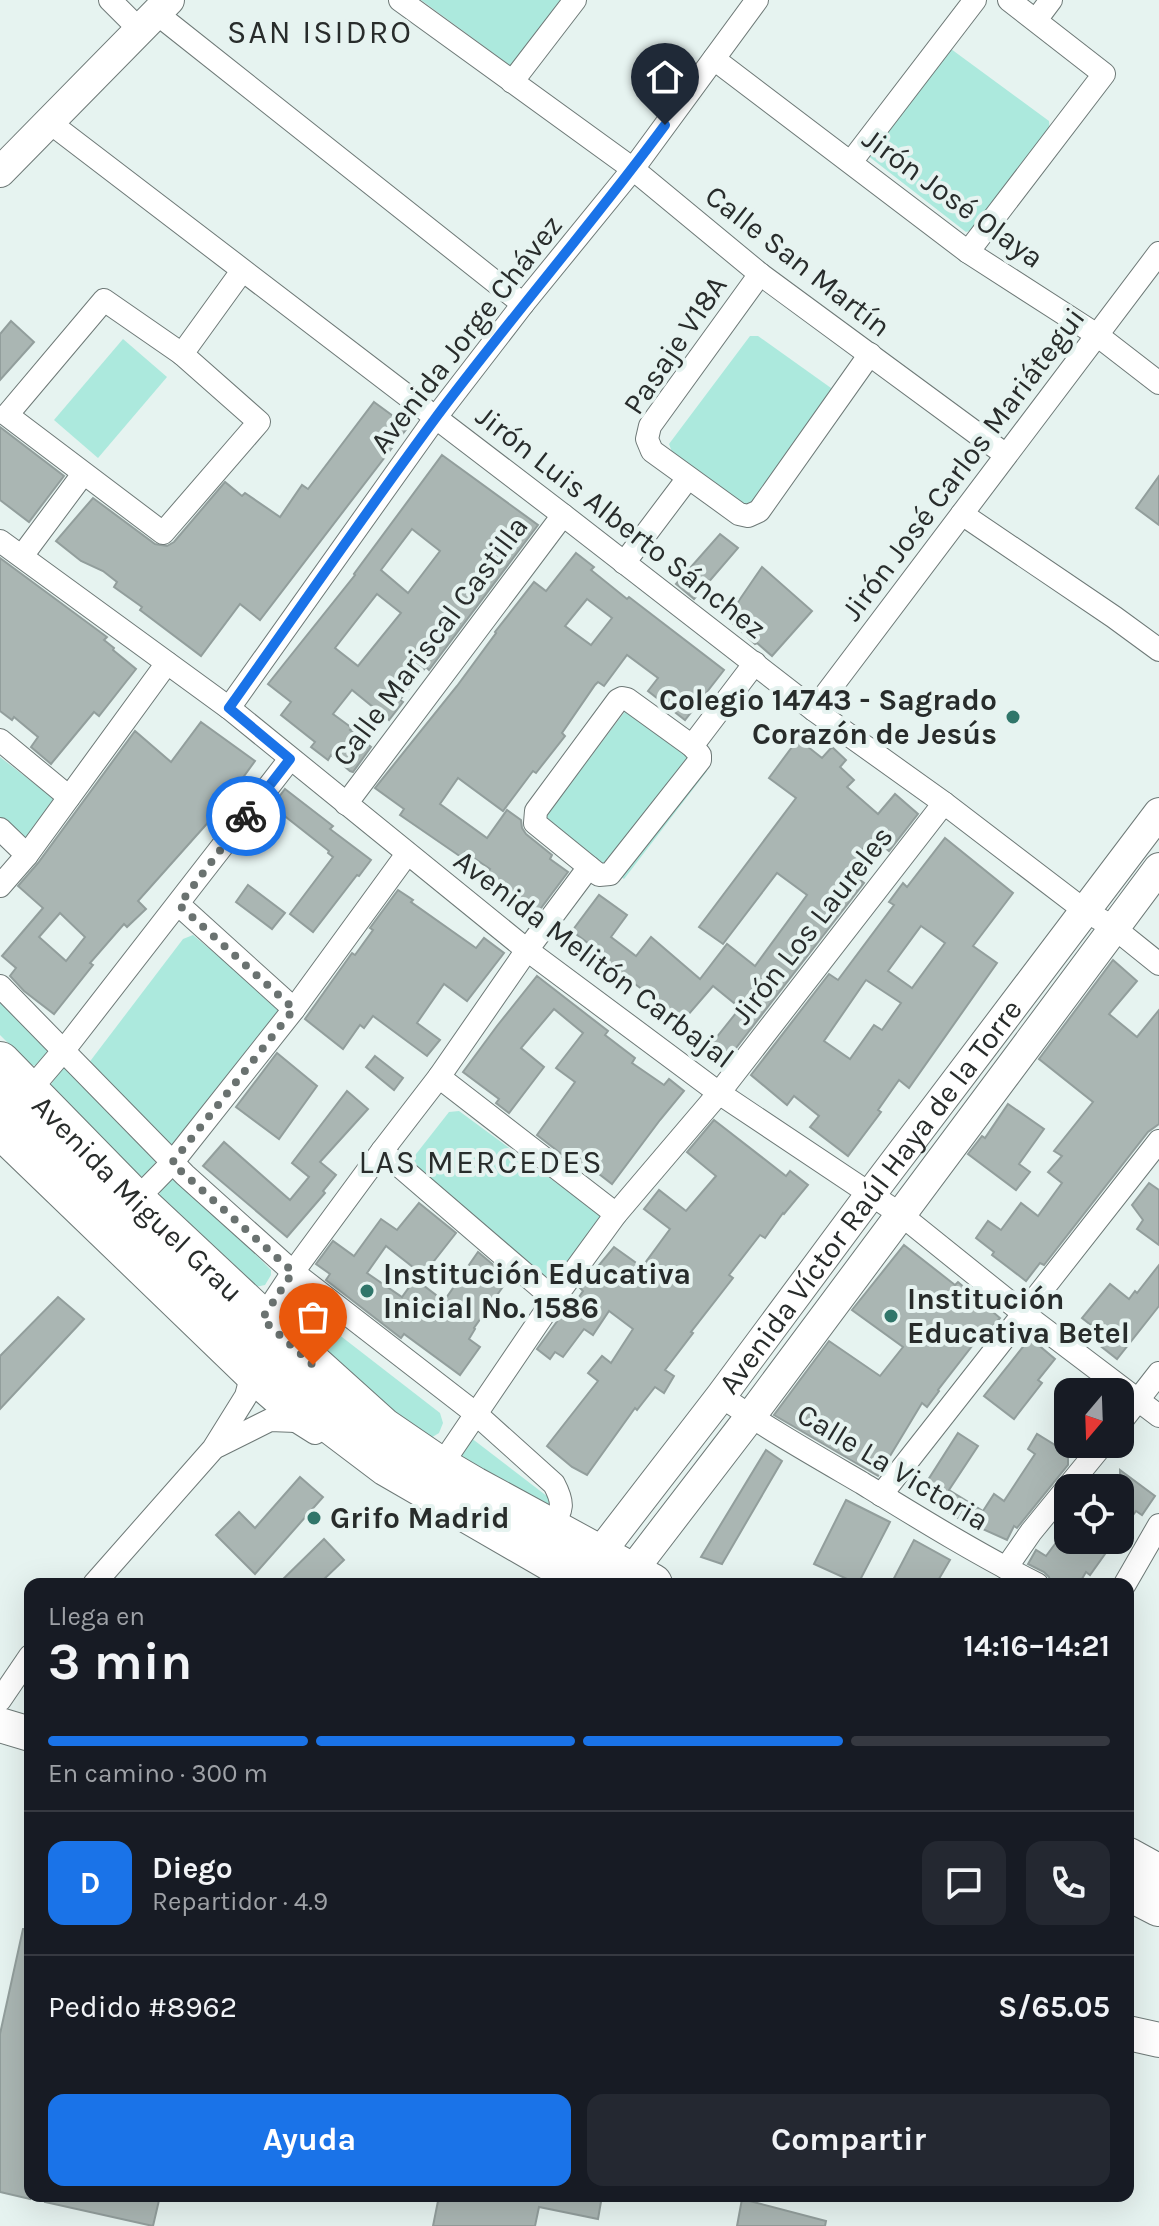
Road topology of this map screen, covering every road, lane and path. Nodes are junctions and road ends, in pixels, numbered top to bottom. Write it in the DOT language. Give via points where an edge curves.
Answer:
graph roads {
  1 [pos="110,0"];
  2 [pos="400,0"];
  3 [pos="575,0"];
  4 [pos="757,0"];
  5 [pos="975,0"];
  6 [pos="1009,0"];
  7 [pos="1051,0"];
  8 [pos="155,14"];
  9 [pos="1036,20"];
  10 [pos="714,59"];
  11 [pos="512,82"];
  12 [pos="49,122"];
  13 [pos="851,162"];
  14 [pos="633,169"];
  15 [pos="0,172"];
  16 [pos="968,252"];
  17 [pos="1159,253"];
  18 [pos="242,271"];
  19 [pos="760,274"];
  20 [pos="523,304"];
  21 [pos="1097,335"];
  22 [pos="182,354"];
  23 [pos="870,354"];
  24 [pos="1159,383"];
  25 [pos="436,417"];
  26 [pos="1006,455"];
  27 [pos="83,474"];
  28 [pos="688,478"];
  29 [pos="962,514"];
  30 [pos="563,515"];
  31 [pos="0,541"];
  32 [pos="22,556"];
  33 [pos="624,563"];
  34 [pos="1159,650"];
  35 [pos="167,663"];
  36 [pos="755,663"];
  37 [pos="229,708"];
  38 [pos="814,710"];
  39 [pos="0,740"];
  40 [pos="692,746"];
  41 [pos="290,759"];
  42 [pos="69,797"];
  43 [pos="944,803"];
  44 [pos="346,804"];
  45 [pos="1159,813"];
  46 [pos="0,829"];
  47 [pos="407,854"];
  48 [pos="27,855"];
  49 [pos="589,867"];
  50 [pos="1159,868"];
  51 [pos="0,886"];
  52 [pos="179,905"];
  53 [pos="1084,910"];
  54 [pos="1113,927"];
  55 [pos="527,950"];
  56 [pos="1159,964"];
  57 [pos="0,986"];
  58 [pos="294,1009"];
  59 [pos="64,1050"];
  60 [pos="0,1062"];
  61 [pos="439,1077"];
  62 [pos="719,1093"];
  63 [pos="14,1099"];
  64 [pos="0,1140"];
  65 [pos="1159,1141"];
  66 [pos="382,1151"];
  67 [pos="172,1163"];
  68 [pos="870,1195"];
  69 [pos="616,1214"];
  70 [pos="900,1214"];
  71 [pos="114,1226"];
  72 [pos="293,1272"];
  73 [pos="554,1299"];
  74 [pos="1023,1313"];
  75 [pos="262,1319"];
  76 [pos="1159,1373"];
  77 [pos="250,1381"];
  78 [pos="721,1396"];
  79 [pos="1138,1401"];
  80 [pos="1134,1406"];
  81 [pos="475,1413"];
  82 [pos="1159,1416"];
  83 [pos="750,1417"];
  84 [pos="296,1421"];
  85 [pos="213,1449"];
  86 [pos="1092,1458"];
  87 [pos="387,1466"];
  88 [pos="440,1467"];
  89 [pos="881,1495"];
  90 [pos="1159,1525"];
  91 [pos="551,1529"];
  92 [pos="1006,1568"];
  93 [pos="608,1577"];
  94 [pos="99,1578"];
  95 [pos="1025,1578"];
  96 [pos="1128,1578"];
  97 [pos="24,1665"];
  98 [pos="0,1700"];
  99 [pos="0,1725"];
  100 [pos="24,1732"];
  101 [pos="1134,1861"];
  102 [pos="1159,1875"];
  103 [pos="1134,1893"];
  104 [pos="1159,1906"];
  105 [pos="1134,2034"];
  106 [pos="1159,2040"];
  1 -- 8 [label="street"];
  2 -- 11 [label="street, Calle San Martín"];
  3 -- 11 [label="street"];
  4 -- 10 [label="street, Avenida Jorge Chávez"];
  5 -- 13 [label="street"];
  6 -- 9 [label="street"];
  7 -- 9 [label="street"];
  8 -- 12 [label="main road"];
  8 -- 20 [label="street"];
  9 -- 16 [label="street" via="1104,74"];
  10 -- 13 [label="street, Jirón José Olaya"];
  10 -- 14 [label="street, Avenida Jorge Chávez"];
  11 -- 14 [label="street, Calle San Martín"];
  12 -- 15 [label="main road"];
  12 -- 18 [label="street, Jirón Luis Alberto Sánchez"];
  13 -- 16 [label="street, Jirón José Olaya"];
  14 -- 19 [label="street, Calle San Martín"];
  14 -- 20 [label="street, Avenida Jorge Chávez"];
  16 -- 21 [label="street, Jirón José Olaya"];
  17 -- 21 [label="street, Jirón José Carlos Mariátegui"];
  18 -- 22 [label="street"];
  18 -- 25 [label="street, Jirón Luis Alberto Sánchez"];
  19 -- 23 [label="street, Calle San Martín"];
  19 -- 28 [label="street, Pasaje V18A" via="650,426 647,439 652,451"];
  20 -- 25 [label="street, Avenida Jorge Chávez"];
  21 -- 24 [label="street, Jirón José Olaya"];
  21 -- 26 [label="street, Jirón José Carlos Mariátegui"];
  22 -- 27 [label="street" via="104,300 7,415"];
  22 -- 27 [label="street" via="259,422 163,533"];
  23 -- 26 [label="street, Calle San Martín"];
  23 -- 28 [label="street" via="759,511 739,514"];
  25 -- 30 [label="street, Jirón Luis Alberto Sánchez"];
  25 -- 37 [label="street, Avenida Jorge Chávez"];
  26 -- 29 [label="street, Jirón José Carlos Mariátegui"];
  27 -- 32 [label="street"];
  28 -- 33 [label="street"];
  29 -- 34 [label="street"];
  29 -- 38 [label="street, Jirón José Carlos Mariátegui"];
  30 -- 33 [label="street, Jirón Luis Alberto Sánchez"];
  30 -- 44 [label="street, Calle Mariscal Castilla"];
  31 -- 32 [label="street, Avenida Melitón Carbajal"];
  32 -- 35 [label="street, Avenida Melitón Carbajal"];
  33 -- 36 [label="street, Jirón Luis Alberto Sánchez"];
  35 -- 37 [label="street, Avenida Melitón Carbajal"];
  35 -- 42 [label="street"];
  36 -- 38 [label="street, Jirón Luis Alberto Sánchez"];
  36 -- 40 [label="street"];
  37 -- 41 [label="street, Avenida Melitón Carbajal"];
  38 -- 43 [label="street, Jirón Luis Alberto Sánchez"];
  39 -- 42 [label="street"];
  40 -- 49 [label="street" via="700,760 610,874 599,875"];
  40 -- 49 [label="street" via="627,699 618,700 534,818"];
  41 -- 44 [label="street, Avenida Melitón Carbajal"];
  41 -- 52 [label="street"];
  42 -- 48 [label="street"];
  43 -- 53 [label="street, Jirón Luis Alberto Sánchez"];
  43 -- 62 [label="street, Jirón Los Laureles"];
  44 -- 47 [label="street, Avenida Melitón Carbajal"];
  45 -- 53 [label="main road, Avenida Víctor Raúl Haya de la Torre"];
  46 -- 48 [label="street"];
  47 -- 55 [label="street, Avenida Melitón Carbajal"];
  47 -- 58 [label="street"];
  48 -- 51 [label="street"];
  49 -- 55 [label="street"];
  50 -- 54 [label="main road, Avenida Víctor Raúl Haya de la Torre"];
  52 -- 58 [label="street"];
  52 -- 59 [label="street"];
  53 -- 54 [label="street, Jirón Luis Alberto Sánchez"];
  53 -- 68 [label="main road, Avenida Víctor Raúl Haya de la Torre"];
  54 -- 56 [label="street, Jirón Luis Alberto Sánchez"];
  54 -- 70 [label="main road, Avenida Víctor Raúl Haya de la Torre"];
  55 -- 61 [label="street"];
  55 -- 62 [label="street, Avenida Melitón Carbajal"];
  57 -- 59 [label="street, Avenida Miguel Grau"];
  58 -- 67 [label="street"];
  59 -- 63 [label="street"];
  59 -- 67 [label="street, Avenida Miguel Grau"];
  60 -- 63 [label="highway, Avenida Miguel Grau"];
  61 -- 66 [label="street"];
  61 -- 69 [label="street"];
  62 -- 68 [label="street, Avenida Melitón Carbajal"];
  62 -- 69 [label="street, Jirón Los Laureles"];
  63 -- 71 [label="highway, Avenida Miguel Grau"];
  64 -- 71 [label="street, Avenida Miguel Grau"];
  65 -- 74 [label="street"];
  66 -- 72 [label="street"];
  66 -- 73 [label="street"];
  67 -- 71 [label="street"];
  67 -- 72 [label="street, Avenida Miguel Grau"];
  68 -- 70 [label="street, Avenida Melitón Carbajal"];
  68 -- 78 [label="main road, Avenida Víctor Raúl Haya de la Torre"];
  69 -- 73 [label="street, Jirón Los Laureles"];
  70 -- 74 [label="street, Avenida Melitón Carbajal"];
  70 -- 83 [label="main road, Avenida Víctor Raúl Haya de la Torre"];
  71 -- 75 [label="highway, Avenida Miguel Grau"];
  71 -- 77 [label="street, Avenida Miguel Grau"];
  71 -- 87 [label="highway, Avenida Miguel Grau" via="313,1410"];
  72 -- 75 [label="street"];
  72 -- 81 [label="street, Avenida Miguel Grau"];
  73 -- 81 [label="street, Jirón Los Laureles"];
  74 -- 79 [label="street, Avenida Melitón Carbajal"];
  74 -- 89 [label="street"];
  75 -- 88 [label="highway, Avenida Miguel Grau" via="383,1428"];
  76 -- 79 [label="street"];
  77 -- 84 [label="street, Avenida Miguel Grau"];
  77 -- 85 [label="street"];
  78 -- 83 [label="street, Calle La Victoria"];
  78 -- 93 [label="main road, Avenida Víctor Raúl Haya de la Torre"];
  79 -- 80 [label="street"];
  79 -- 82 [label="street, Avenida Melitón Carbajal"];
  81 -- 88 [label="street, Jirón Los Laureles"];
  81 -- 91 [label="street, Avenida Miguel Grau" via="554,1484 562,1509"];
  83 -- 89 [label="street, Calle La Victoria"];
  83 -- 93 [label="main road, Avenida Víctor Raúl Haya de la Torre"];
  84 -- 85 [label="street" via="270,1420"];
  84 -- 87 [label="street, Avenida Miguel Grau"];
  85 -- 94 [label="street"];
  86 -- 92 [label="street"];
  87 -- 93 [label="highway, Avenida Miguel Grau"];
  88 -- 91 [label="highway, Avenida Miguel Grau"];
  89 -- 92 [label="street, Calle La Victoria"];
  90 -- 96 [label="street"];
  91 -- 93 [label="highway, Avenida Miguel Grau"];
  92 -- 95 [label="street, Calle La Victoria"];
  97 -- 98 [label="street"];
  99 -- 100 [label="main road"];
  101 -- 102 [label="highway"];
  103 -- 104 [label="highway"];
  105 -- 106 [label="main road"];
}
